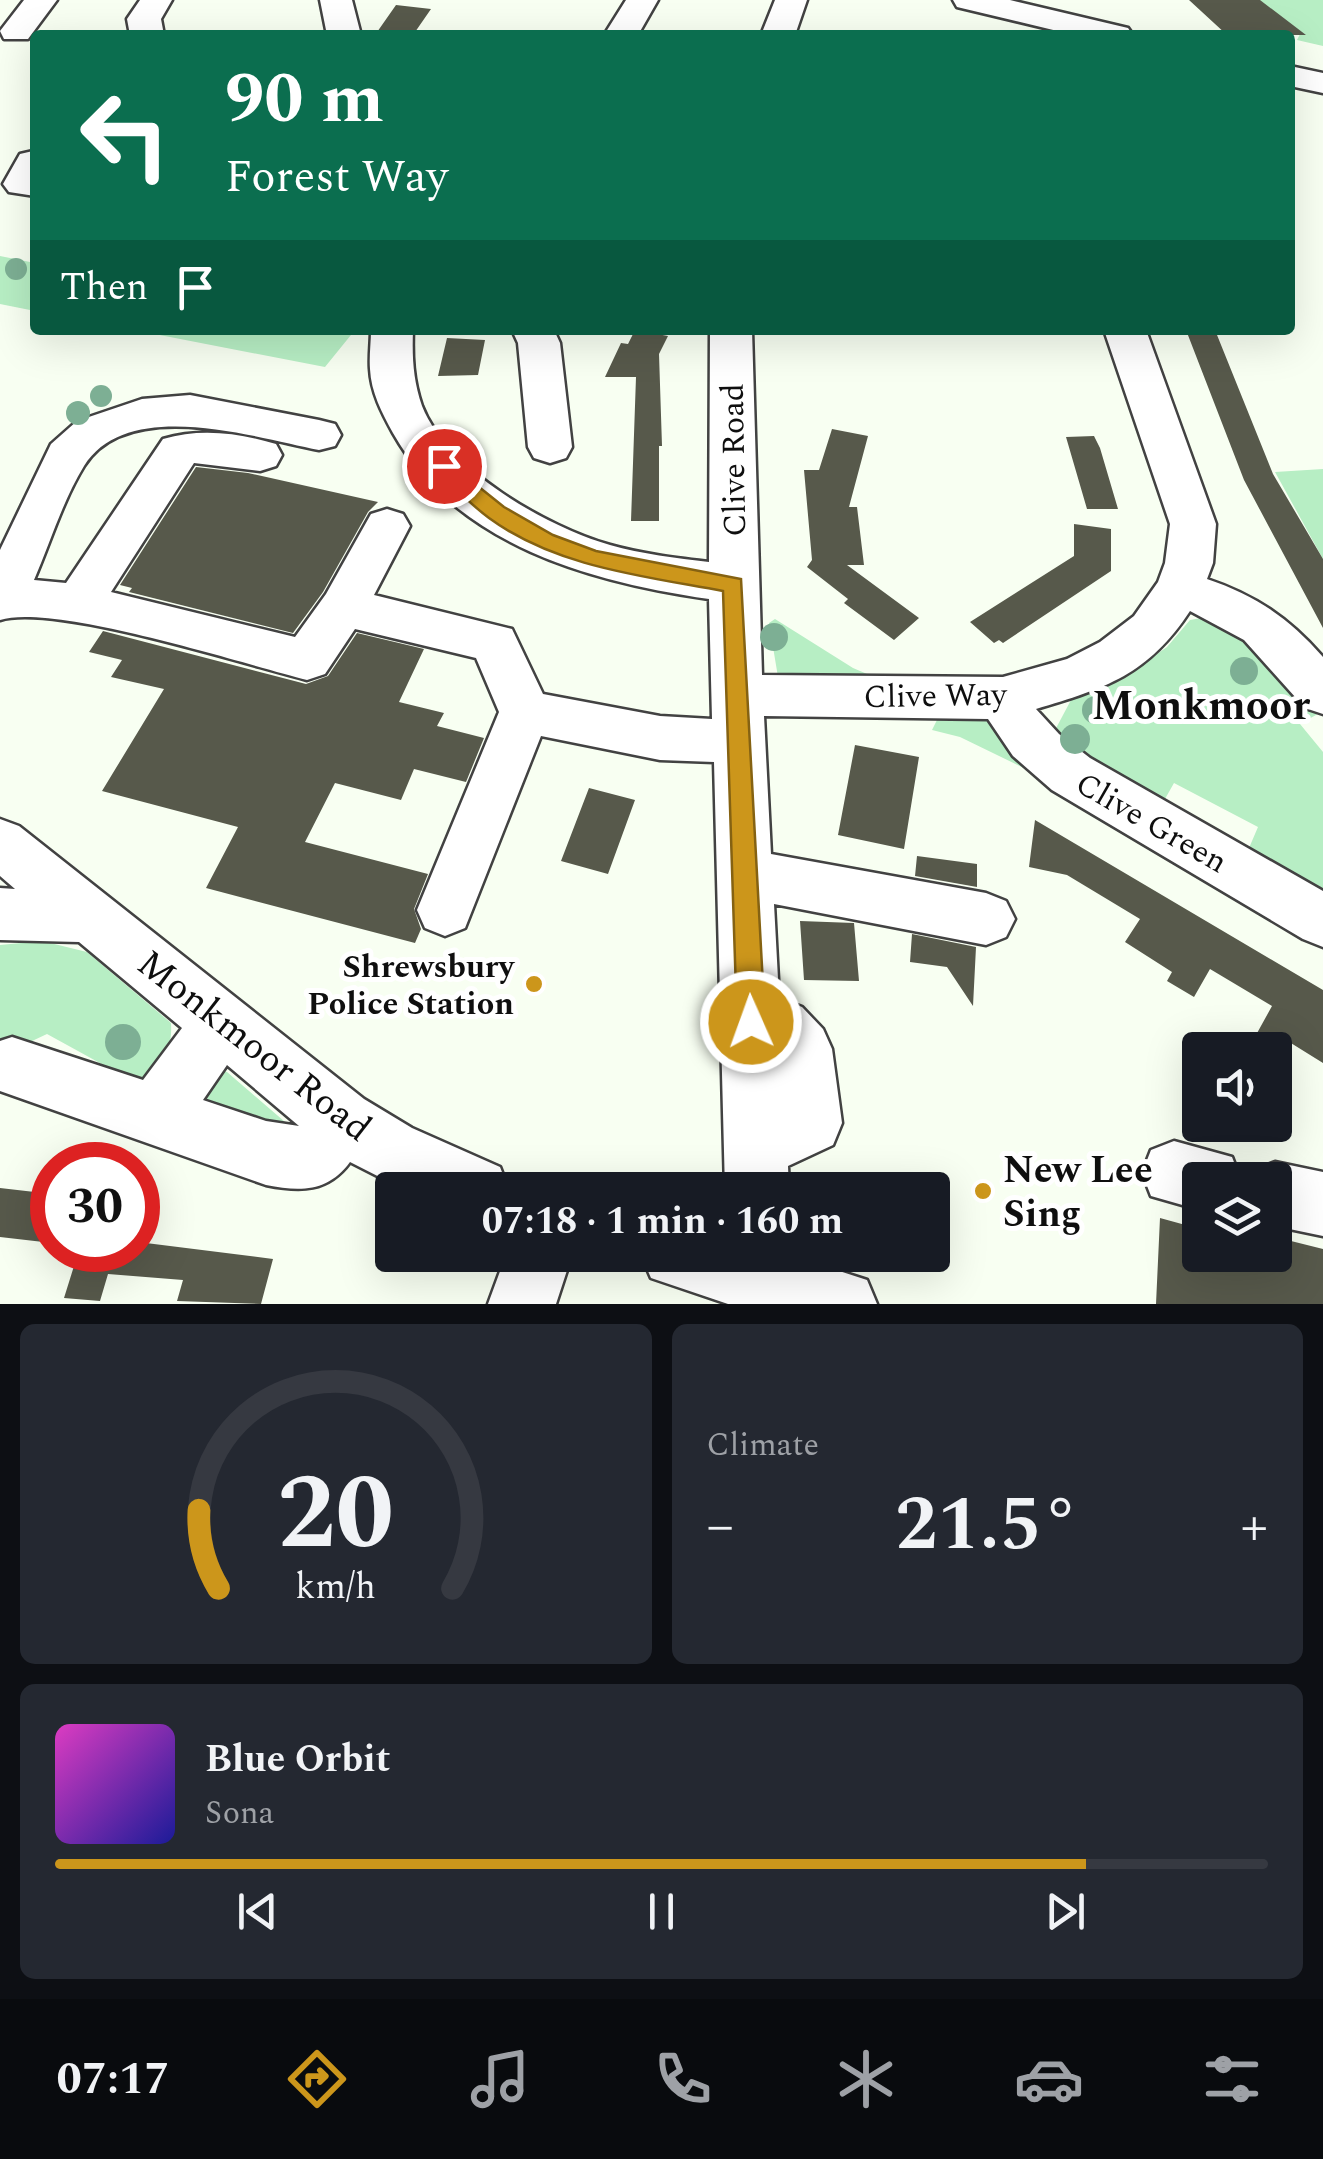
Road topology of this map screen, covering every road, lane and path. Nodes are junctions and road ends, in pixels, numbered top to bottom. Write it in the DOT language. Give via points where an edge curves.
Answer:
graph roads {
  1 [pos="42,0"];
  2 [pos="156,0"];
  3 [pos="336,0"];
  4 [pos="642,0"];
  5 [pos="791,0"];
  6 [pos="970,0"];
  7 [pos="1132,1"];
  8 [pos="146,30"];
  9 [pos="343,30"];
  10 [pos="624,30"];
  11 [pos="780,30"];
  12 [pos="1093,30"];
  13 [pos="1116,30"];
  14 [pos="16,32"];
  15 [pos="1295,77"];
  16 [pos="1323,84"];
  17 [pos="391,335"];
  18 [pos="534,335"];
  19 [pos="731,335"];
  20 [pos="1127,335"];
  21 [pos="319,435"];
  22 [pos="550,446"];
  23 [pos="261,456"];
  24 [pos="21,508"];
  25 [pos="388,526"];
  26 [pos="734,584"];
  27 [pos="1179,589"];
  28 [pos="2,599"];
  29 [pos="79,603"];
  30 [pos="343,607"];
  31 [pos="1323,693"];
  32 [pos="1003,698"];
  33 [pos="524,712"];
  34 [pos="740,719"];
  35 [pos="0,842"];
  36 [pos="746,874"];
  37 [pos="445,910"];
  38 [pos="0,914"];
  39 [pos="92,917"];
  40 [pos="986,919"];
  41 [pos="1323,921"];
  42 [pos="221,1023"];
  43 [pos="12,1066"];
  44 [pos="156,1115"];
  45 [pos="342,1121"];
  46 [pos="756,1163"];
  47 [pos="438,1172"];
  48 [pos="1292,1198"];
  49 [pos="1323,1204"];
  50 [pos="533,1272"];
  51 [pos="728,1272"];
  52 [pos="754,1280"];
  53 [pos="522,1304"];
  54 [pos="843,1304"];
  1 -- 14 [label="street"];
  2 -- 8 [label="street" via="144,19"];
  3 -- 9 [label="street"];
  4 -- 10 [label="street"];
  5 -- 11 [label="street"];
  6 -- 12 [label="street"];
  7 -- 13 [label="street"];
  15 -- 16 [label="street"];
  17 -- 26 [label="street" via="387,358 402,415 444,466 497,512 594,558"];
  18 -- 22 [label="street"];
  19 -- 26 [label="street, Clive Road"];
  20 -- 27 [label="street, Clive Way" via="1194,524"];
  21 -- 24 [label="street" via="190,410 142,414 93,432"];
  23 -- 29 [label="street" via="200,446 179,450"];
  24 -- 28 [label="street" via="27,537"];
  25 -- 30 [label="street"];
  26 -- 34 [label="street, Clive Road"];
  27 -- 31 [label="street" via="1252,618 1279,638"];
  27 -- 32 [label="street, Clive Way" via="1151,630 1118,656 1081,676"];
  28 -- 29 [label="street"];
  29 -- 30 [label="street" via="307,660"];
  30 -- 33 [label="street" via="494,643"];
  32 -- 34 [label="street, Clive Way"];
  32 -- 41 [label="street, Clive Green" via="1025,736 1070,774"];
  33 -- 34 [label="street, Clive Way" via="660,738"];
  33 -- 37 [label="street"];
  34 -- 36 [label="street, Clive Road"];
  35 -- 39 [label="street, Monkmoor Road"];
  36 -- 40 [label="street"];
  36 -- 46 [label="street, Clive Road" via="751,1022 781,1027 802,1049 812,1123"];
  38 -- 39 [label="street"];
  39 -- 42 [label="street, Monkmoor Road"];
  42 -- 44 [label="street"];
  42 -- 45 [label="street, Monkmoor Road"];
  43 -- 44 [label="street"];
  44 -- 45 [label="street" via="292,1158 315,1157"];
  45 -- 47 [label="street, Monkmoor Road"];
  48 -- 49 [label="street"];
  50 -- 53 [label="street"];
  51 -- 52 [label="street"];
  52 -- 54 [label="street"];
}
